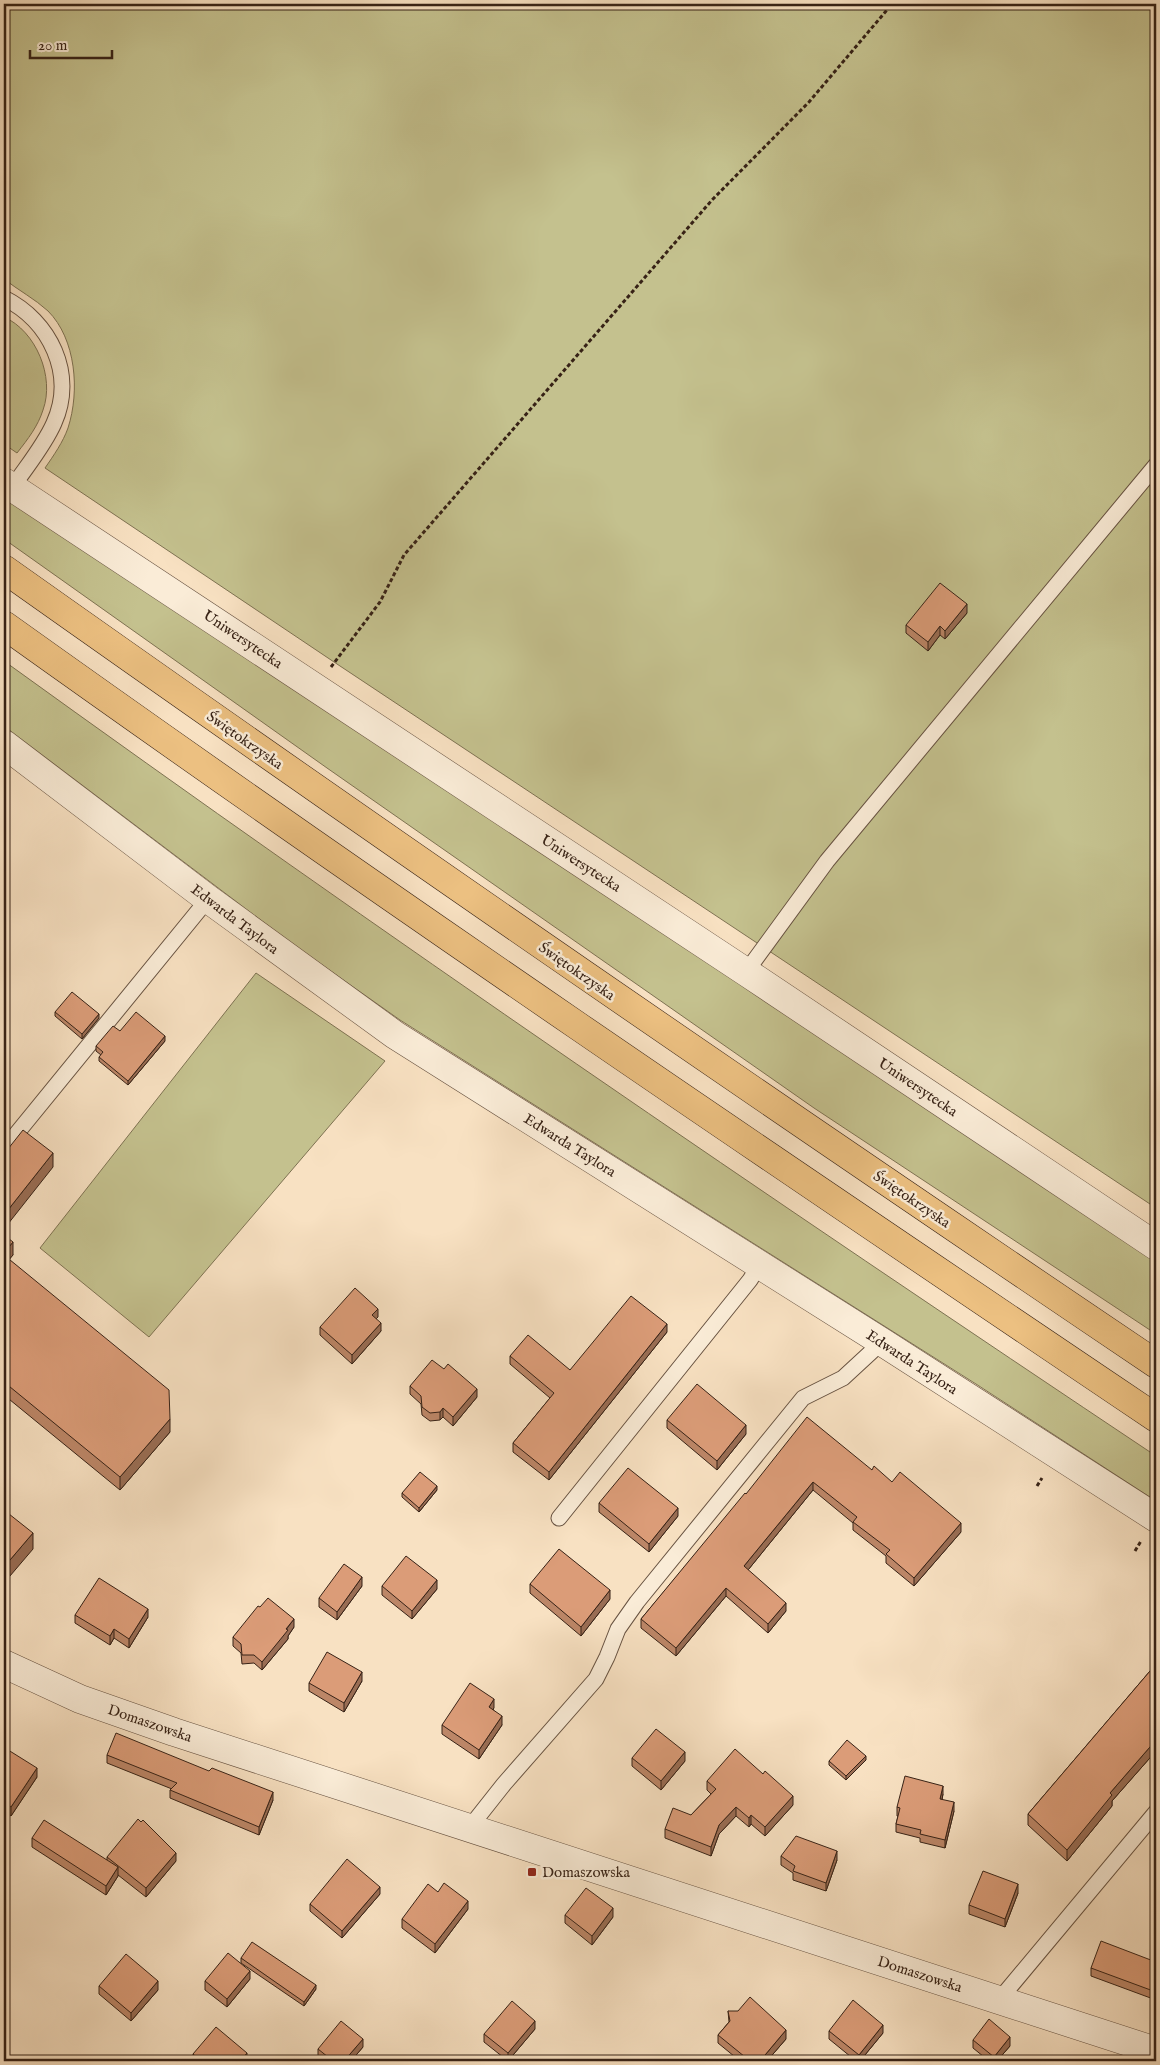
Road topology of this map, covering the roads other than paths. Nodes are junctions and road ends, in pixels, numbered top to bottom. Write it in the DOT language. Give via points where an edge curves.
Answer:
graph roads {
  1 [pos="4,298"];
  2 [pos="1156,465"];
  3 [pos="8,485"];
  4 [pos="4,570"];
  5 [pos="4,626"];
  6 [pos="4,744"];
  7 [pos="208,899"];
  8 [pos="746,972"];
  9 [pos="4,1149"];
  10 [pos="1156,1246"];
  11 [pos="760,1264"];
  12 [pos="882,1342"];
  13 [pos="1156,1364"];
  14 [pos="1156,1418"];
  15 [pos="559,1518"];
  16 [pos="1156,1518"];
  17 [pos="4,1664"];
  18 [pos="1156,1812"];
  19 [pos="470,1827"];
  20 [pos="999,2000"];
  21 [pos="1156,2051"];
  1 -- 3 [label="lane" via="36,320 47,336 57,353 62,390 54,423"];
  2 -- 8 [label="lane" via="827,861"];
  3 -- 8 [label="street, Uniwersytecka"];
  4 -- 13 [label="highway, Świętokrzyska" via="657,1026"];
  5 -- 14 [label="highway" via="438,929"];
  6 -- 7 [label="street, Edwarda Taylora"];
  7 -- 9 [label="lane"];
  7 -- 11 [label="street, Edwarda Taylora" via="395,1035"];
  8 -- 10 [label="street, Uniwersytecka"];
  11 -- 12 [label="street, Edwarda Taylora"];
  11 -- 15 [label="lane"];
  12 -- 16 [label="street, Edwarda Taylora"];
  12 -- 19 [label="lane" via="843,1378 803,1398 636,1602 618,1629 596,1679"];
  17 -- 19 [label="street, Domaszowska" via="114,1711"];
  18 -- 20 [label="lane"];
  19 -- 20 [label="street, Domaszowska"];
  20 -- 21 [label="street, Domaszowska"];
}
